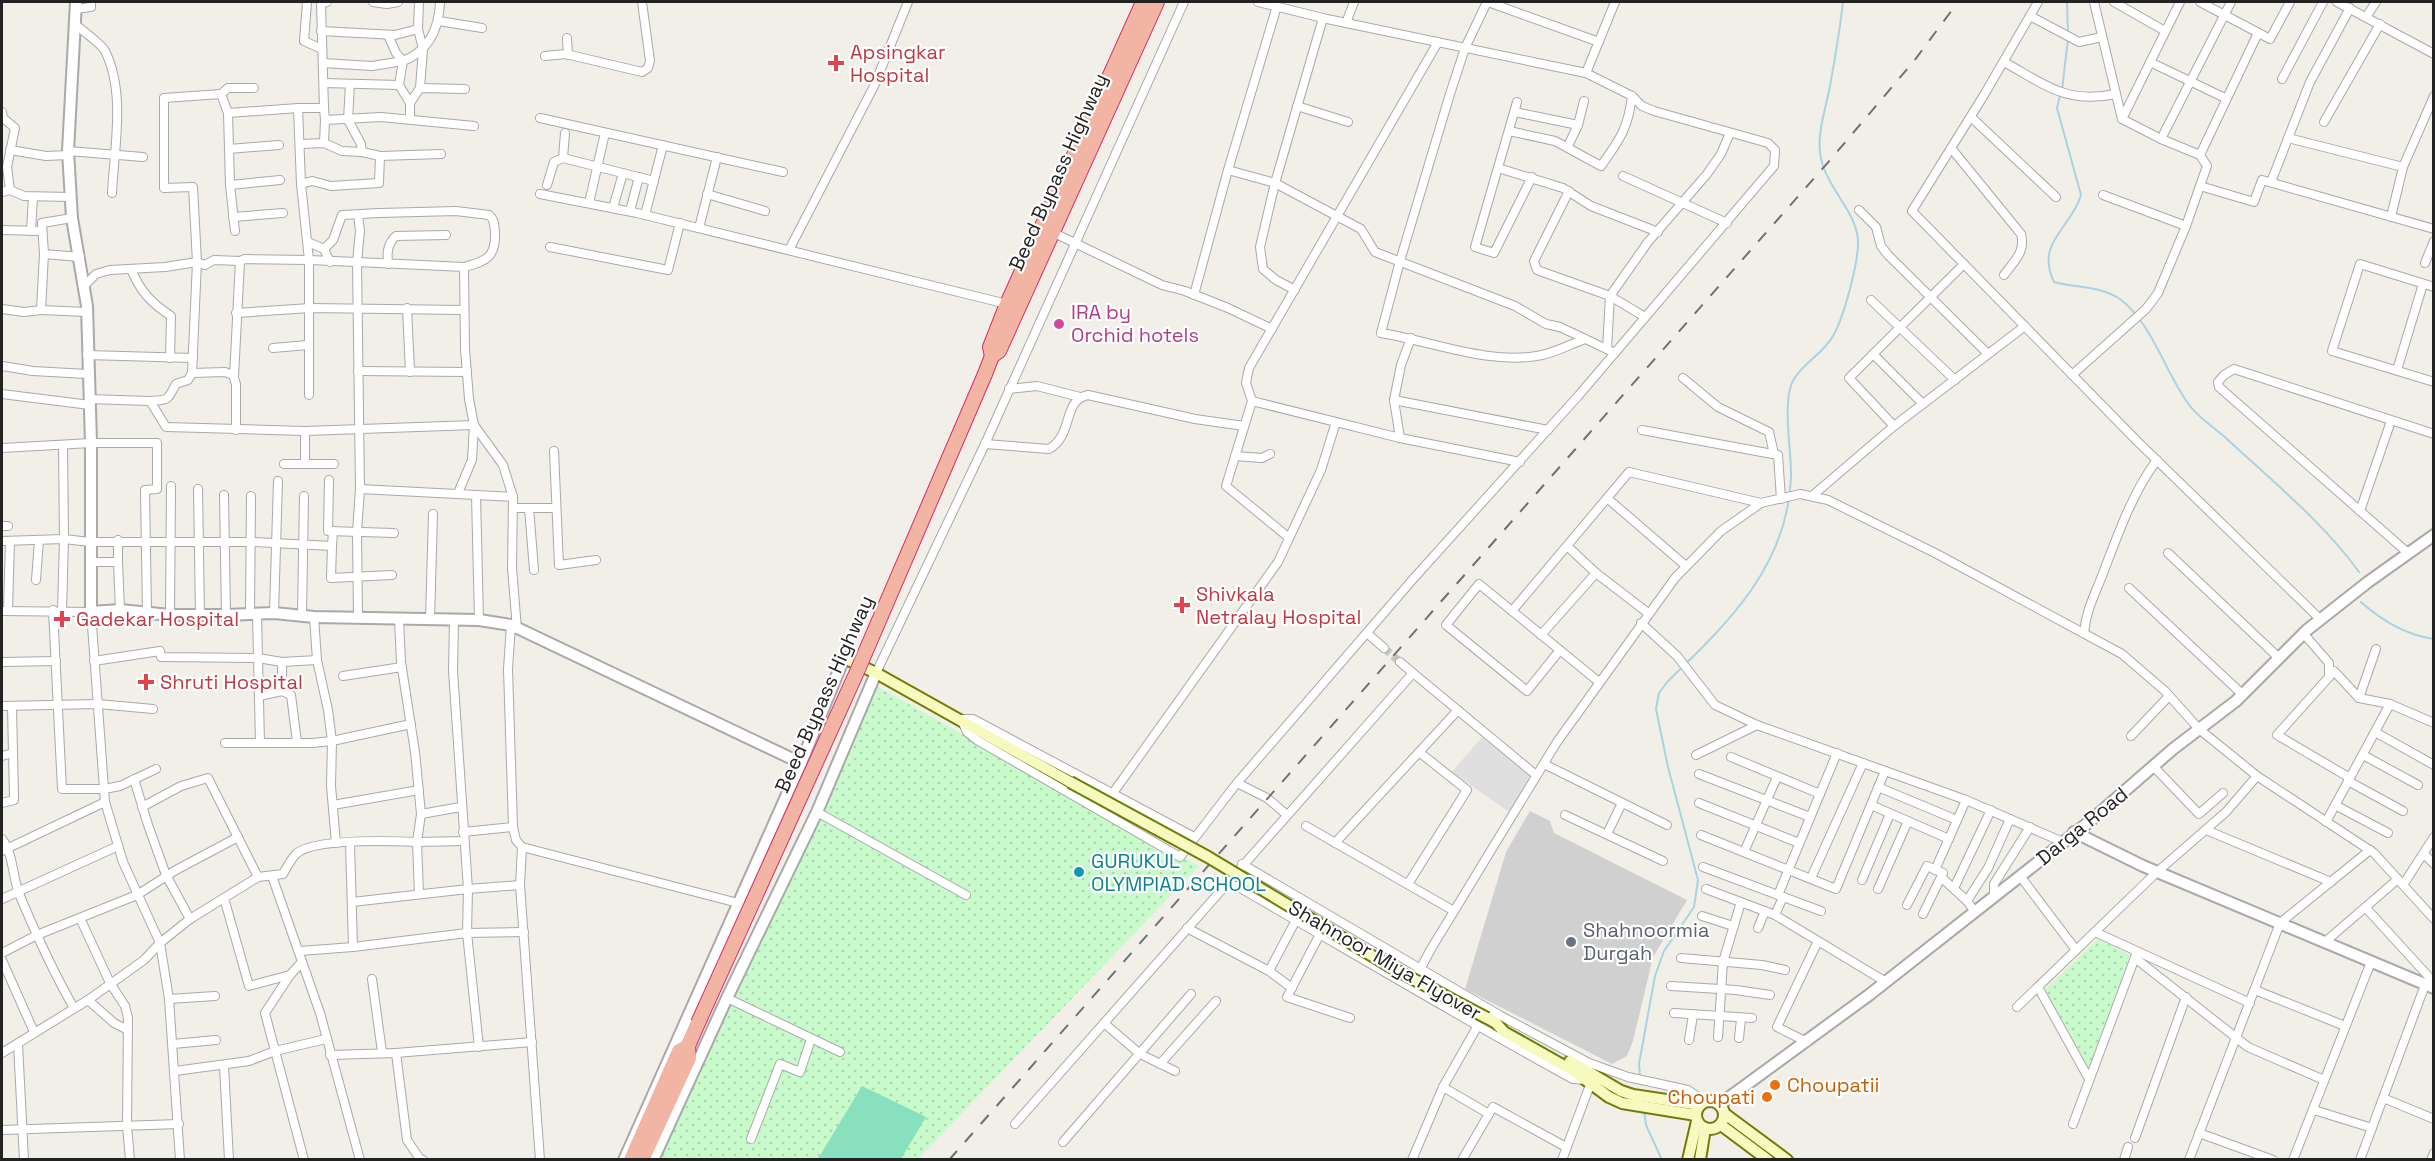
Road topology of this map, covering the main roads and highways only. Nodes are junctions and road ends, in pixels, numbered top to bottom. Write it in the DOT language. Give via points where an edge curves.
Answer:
graph roads {
  1 [pos="1143,2"];
  2 [pos="1157,2"];
  3 [pos="992,356"];
  4 [pos="844,658"];
  5 [pos="1496,1023"];
  6 [pos="690,1033"];
  7 [pos="1700,1114"];
  8 [pos="1722,1114"];
  9 [pos="631,1160"];
  10 [pos="642,1160"];
  11 [pos="1688,1160"];
  12 [pos="1700,1160"];
  13 [pos="1768,1160"];
  14 [pos="1787,1160"];
  1 -- 3 [label="highway, Beed Bypass Highway" via="1007,304 990,347"];
  2 -- 3 [label="highway, Beed Bypass Highway" via="999,351"];
  3 -- 6 [label="highway, Beed Bypass Highway, bridge" via="856,674"];
  4 -- 5 [label="main road, Shahnoor Miya Flyover, bridge" via="1208,857 1394,969"];
  5 -- 7 [label="main road, Shahnoor Miya Flyover" via="1621,1091 1683,1101"];
  5 -- 7 [label="main road, Shahnoor Miya Flyover" via="1504,1032 1622,1103"];
  6 -- 9 [label="highway, Beed Bypass Highway"];
  6 -- 10 [label="highway, Beed Bypass Highway" via="689,1058"];
  7 -- 8 [label="main road" via="1710,1100"];
  7 -- 8 [label="main road" via="1710,1129"];
  7 -- 11 [label="main road"];
  7 -- 12 [label="main road"];
  8 -- 13 [label="main road"];
  8 -- 14 [label="main road"];
}
